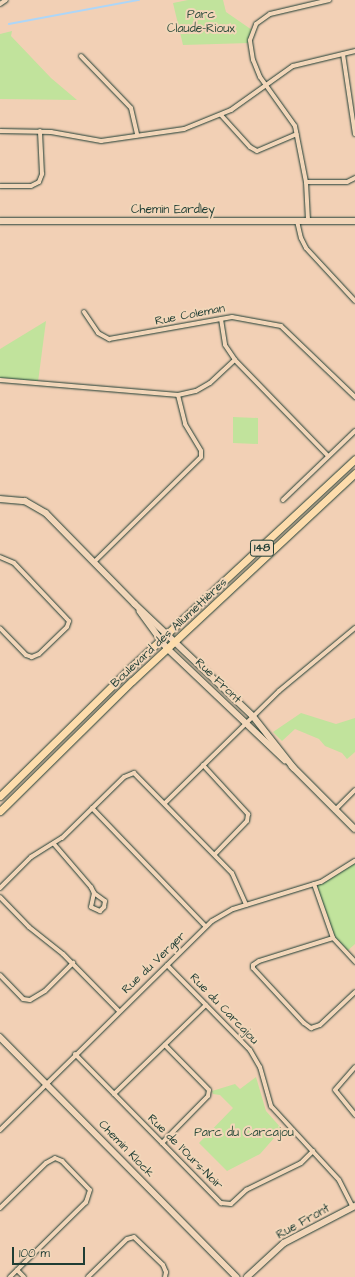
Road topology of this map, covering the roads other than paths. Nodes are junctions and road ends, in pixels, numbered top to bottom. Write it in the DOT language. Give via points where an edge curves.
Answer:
graph roads {
  1 [pos="6,0"];
  2 [pos="329,0"];
  3 [pos="0,4"];
  4 [pos="355,51"];
  5 [pos="343,54"];
  6 [pos="81,56"];
  7 [pos="265,85"];
  8 [pos="221,116"];
  9 [pos="0,131"];
  10 [pos="40,131"];
  11 [pos="297,134"];
  12 [pos="355,134"];
  13 [pos="137,136"];
  14 [pos="355,178"];
  15 [pos="306,182"];
  16 [pos="0,186"];
  17 [pos="308,220"];
  18 [pos="355,220"];
  19 [pos="0,221"];
  20 [pos="298,221"];
  21 [pos="355,301"];
  22 [pos="84,312"];
  23 [pos="221,320"];
  24 [pos="235,360"];
  25 [pos="0,380"];
  26 [pos="178,395"];
  27 [pos="355,397"];
  28 [pos="355,431"];
  29 [pos="328,456"];
  30 [pos="355,459"];
  31 [pos="355,474"];
  32 [pos="0,499"];
  33 [pos="283,500"];
  34 [pos="0,557"];
  35 [pos="94,562"];
  36 [pos="135,604"];
  37 [pos="0,628"];
  38 [pos="355,628"];
  39 [pos="168,634"];
  40 [pos="160,640"];
  41 [pos="174,641"];
  42 [pos="167,648"];
  43 [pos="253,716"];
  44 [pos="246,723"];
  45 [pos="203,765"];
  46 [pos="294,768"];
  47 [pos="355,790"];
  48 [pos="0,796"];
  49 [pos="165,803"];
  50 [pos="92,808"];
  51 [pos="335,810"];
  52 [pos="0,811"];
  53 [pos="355,829"];
  54 [pos="54,844"];
  55 [pos="215,854"];
  56 [pos="355,861"];
  57 [pos="314,884"];
  58 [pos="0,888"];
  59 [pos="94,892"];
  60 [pos="0,897"];
  61 [pos="246,905"];
  62 [pos="205,926"];
  63 [pos="334,938"];
  64 [pos="355,962"];
  65 [pos="73,963"];
  66 [pos="167,965"];
  67 [pos="0,975"];
  68 [pos="355,992"];
  69 [pos="206,1005"];
  70 [pos="119,1011"];
  71 [pos="0,1037"];
  72 [pos="165,1045"];
  73 [pos="75,1054"];
  74 [pos="355,1067"];
  75 [pos="46,1083"];
  76 [pos="114,1094"];
  77 [pos="355,1115"];
  78 [pos="1,1127"];
  79 [pos="162,1143"];
  80 [pos="313,1151"];
  81 [pos="354,1207"];
  82 [pos="0,1208"];
  83 [pos="17,1270"];
  84 [pos="10,1277"];
  85 [pos="24,1277"];
  86 [pos="88,1277"];
  87 [pos="165,1277"];
  88 [pos="237,1277"];
  89 [pos="248,1277"];
  1 -- 3 [label="street"];
  2 -- 7 [label="street" via="276,11 256,24 250,40 251,50 256,69"];
  4 -- 5 [label="street"];
  5 -- 7 [label="street" via="293,66"];
  5 -- 12 [label="street"];
  6 -- 13 [label="street" via="131,108"];
  7 -- 8 [label="street"];
  7 -- 11 [label="street" via="288,113"];
  8 -- 11 [label="street" via="250,147 257,151"];
  8 -- 13 [label="street" via="184,129"];
  9 -- 10 [label="street"];
  10 -- 13 [label="street" via="92,141"];
  10 -- 16 [label="street" via="42,174 39,182 30,186"];
  11 -- 15 [label="street"];
  14 -- 15 [label="street" via="347,182"];
  15 -- 17 [label="street"];
  17 -- 18 [label="street, Chemin Eardley"];
  17 -- 20 [label="street, Chemin Eardley"];
  19 -- 20 [label="street, Chemin Eardley"];
  20 -- 21 [label="street" via="306,248"];
  22 -- 23 [label="street, Rue Coleman" via="98,333 109,339"];
  23 -- 24 [label="street" via="225,345"];
  23 -- 27 [label="street, Rue Coleman" via="241,318 284,328"];
  24 -- 26 [label="street" via="210,383 196,391"];
  24 -- 29 [label="street"];
  25 -- 26 [label="street"];
  26 -- 35 [label="street" via="185,424 201,451 201,457"];
  28 -- 29 [label="street"];
  29 -- 33 [label="street"];
  30 -- 39 [label="highway, Boulevard des Allumettières / 148"];
  31 -- 41 [label="highway, Boulevard des Allumettières / 148"];
  32 -- 35 [label="street, Rue Front" via="25,501 41,508"];
  34 -- 37 [label="street" via="14,564 67,615 69,621 56,638 32,657"];
  35 -- 36 [label="street, Rue Front"];
  36 -- 39 [label="street, Rue Front"];
  36 -- 40 [label="street, Rue Front"];
  38 -- 43 [label="street" via="295,676"];
  39 -- 40 [label="highway, Boulevard des Allumettières / 148"];
  39 -- 41 [label="street, Rue Front"];
  40 -- 42 [label="street, Rue Front"];
  40 -- 48 [label="highway, Boulevard des Allumettières / 148"];
  41 -- 42 [label="highway, Boulevard des Allumettières / 148"];
  41 -- 43 [label="street, Rue Front"];
  42 -- 44 [label="street, Rue Front"];
  42 -- 52 [label="highway, Boulevard des Allumettières / 148"];
  43 -- 44 [label="street"];
  43 -- 46 [label="street, Rue Front"];
  44 -- 45 [label="street"];
  44 -- 46 [label="street, Rue Front"];
  45 -- 49 [label="street"];
  45 -- 55 [label="street" via="246,810 249,818"];
  46 -- 51 [label="street, Rue Front"];
  47 -- 51 [label="street"];
  49 -- 50 [label="street" via="139,776 132,773 124,776"];
  49 -- 55 [label="street"];
  50 -- 54 [label="street"];
  50 -- 62 [label="street"];
  51 -- 53 [label="street, Rue Front"];
  54 -- 58 [label="street" via="31,857"];
  54 -- 59 [label="street"];
  55 -- 61 [label="street" via="234,876"];
  56 -- 57 [label="street, Rue du Verger"];
  57 -- 61 [label="street, Rue du Verger"];
  57 -- 63 [label="street"];
  59 -- 59 [label="street" via="105,901 100,911 91,907"];
  60 -- 65 [label="street" via="29,927"];
  61 -- 62 [label="street, Rue du Verger" via="226,912"];
  62 -- 66 [label="street, Rue du Verger"];
  63 -- 64 [label="street"];
  63 -- 68 [label="street" via="260,961 253,965 253,968 311,1028 320,1025"];
  65 -- 67 [label="street" via="45,991 30,1000 23,999"];
  65 -- 70 [label="street"];
  66 -- 69 [label="street, Rue du Carcajou"];
  66 -- 70 [label="street, Rue du Verger"];
  69 -- 72 [label="street"];
  69 -- 80 [label="street, Rue du Carcajou" via="250,1050 262,1075 271,1106"];
  70 -- 73 [label="street, Rue du Verger"];
  71 -- 75 [label="street, Chemin Klock"];
  72 -- 76 [label="street"];
  72 -- 79 [label="street" via="209,1090 208,1096"];
  73 -- 75 [label="street, Rue du Verger"];
  73 -- 76 [label="street, Rue de l'Ours-Noir"];
  74 -- 77 [label="street" via="335,1090"];
  75 -- 78 [label="street, Rue du Verger"];
  75 -- 88 [label="street, Chemin Klock"];
  76 -- 79 [label="street, Rue de l'Ours-Noir"];
  79 -- 80 [label="street, Rue de l'Ours-Noir" via="226,1205 246,1190 301,1163"];
  80 -- 81 [label="street, Rue du Carcajou" via="339,1180"];
  81 -- 89 [label="street, Rue Front" via="284,1243"];
  82 -- 83 [label="street" via="46,1162 55,1158 62,1161 90,1190 86,1202"];
  83 -- 84 [label="street"];
  83 -- 85 [label="street"];
  86 -- 87 [label="street" via="127,1239 134,1237 163,1265"];
}
